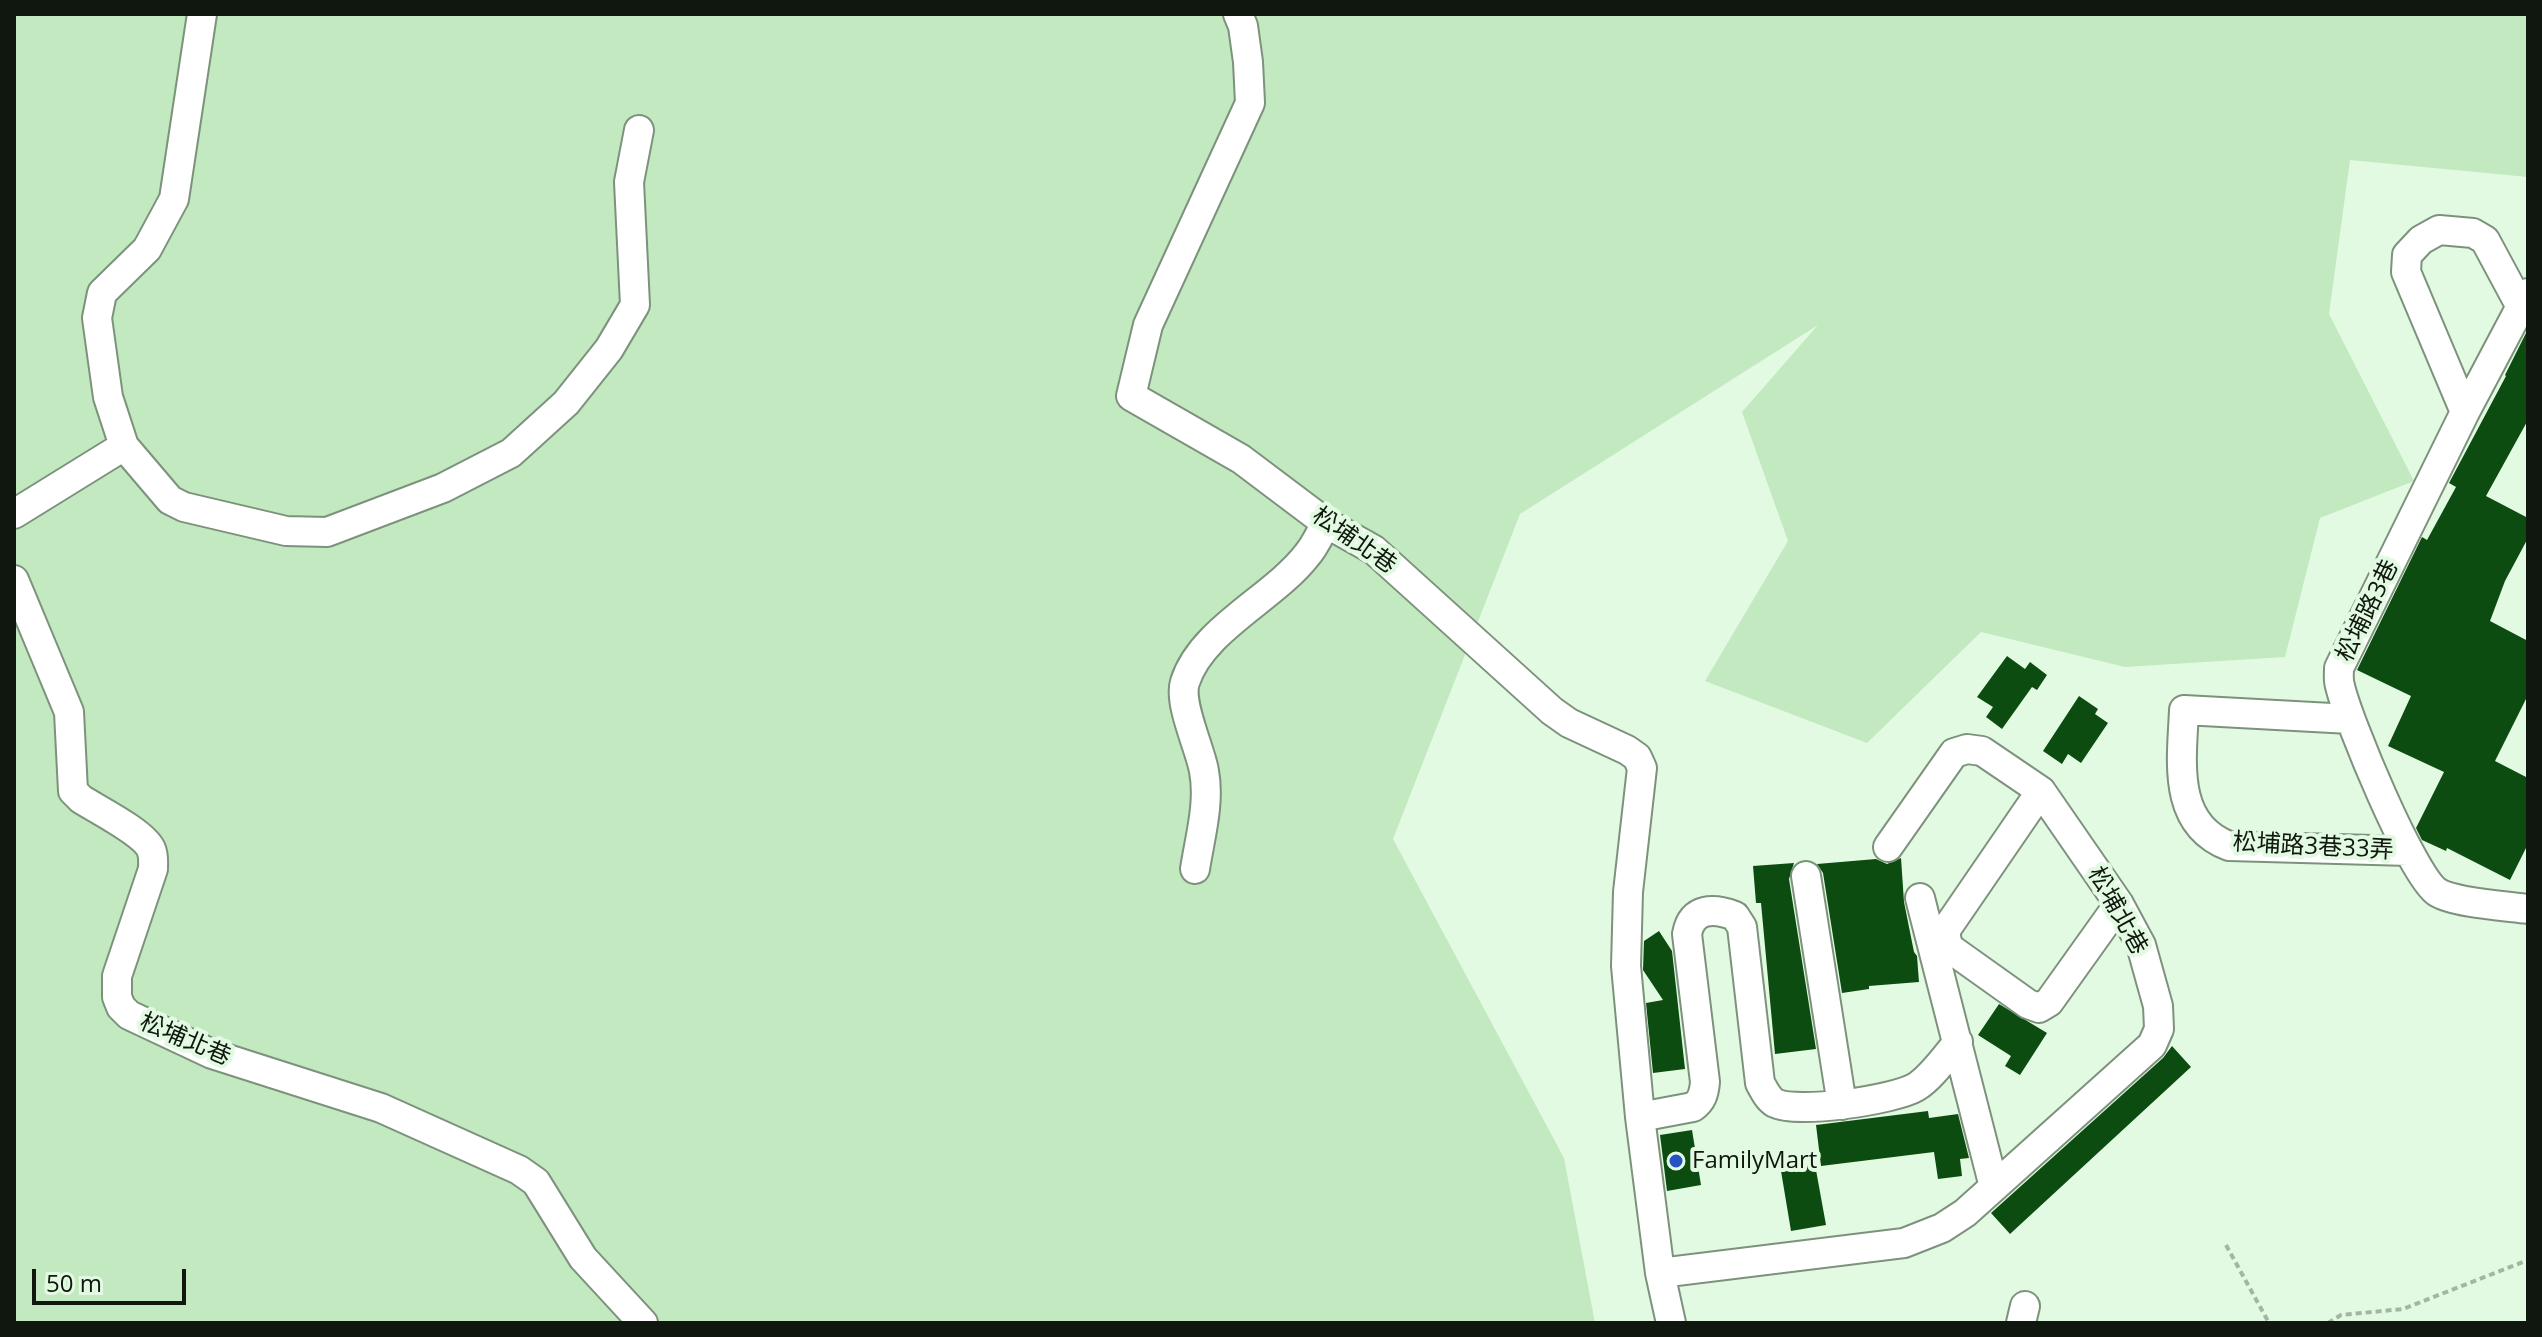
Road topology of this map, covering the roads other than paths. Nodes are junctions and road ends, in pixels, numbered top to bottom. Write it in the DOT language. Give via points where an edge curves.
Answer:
graph roads {
  1 [pos="202,14"];
  2 [pos="1238,14"];
  3 [pos="639,130"];
  4 [pos="2525,300"];
  5 [pos="2465,412"];
  6 [pos="124,446"];
  7 [pos="14,514"];
  8 [pos="1326,523"];
  9 [pos="14,580"];
  10 [pos="2350,719"];
  11 [pos="2041,791"];
  12 [pos="1888,847"];
  13 [pos="2409,851"];
  14 [pos="1195,869"];
  15 [pos="1806,876"];
  16 [pos="1920,898"];
  17 [pos="2119,904"];
  18 [pos="2528,909"];
  19 [pos="1958,1042"];
  20 [pos="1842,1105"];
  21 [pos="1640,1117"];
  22 [pos="1994,1187"];
  23 [pos="1660,1273"];
  24 [pos="643,1323"];
  25 [pos="1671,1323"];
  1 -- 6 [label="street" via="174,199 147,249 110,284 98,304 108,397"];
  2 -- 8 [label="street, 松埔北巷" via="1250,103 1148,325 1131,396 1241,459"];
  3 -- 6 [label="street" via="629,182 635,305 609,349 566,403 511,453 443,488 327,532 313,532 286,531 184,507 170,500"];
  4 -- 5 [label="street, 松埔路3巷"];
  4 -- 5 [label="street" via="2485,240 2473,233 2439,230 2407,255 2406,272"];
  5 -- 10 [label="street, 松埔路3巷" via="2339,668"];
  6 -- 7 [label="street"];
  8 -- 14 [label="street" via="1307,555 1213,640 1183,686 1206,801"];
  8 -- 21 [label="street, 松埔北巷" via="1374,550 1561,717 1637,757 1642,768 1626,966"];
  9 -- 24 [label="street, 松埔北巷" via="69,712 73,791 150,845 153,855 117,976 121,1007 212,1054 381,1108 519,1170 536,1182 583,1258"];
  10 -- 13 [label="street, 松埔路3巷"];
  10 -- 13 [label="street, 松埔路3巷33弄" via="2184,710 2181,785 2186,800 2204,831 2229,846"];
  11 -- 12 [label="street, 松埔北巷" via="1982,751 1954,753"];
  11 -- 17 [label="street, 松埔北巷"];
  11 -- 17 [label="street" via="1945,931 1948,947 2039,1008 2049,1002"];
  13 -- 18 [label="street, 松埔路3巷" via="2429,885 2440,893"];
  15 -- 20 [label="street"];
  16 -- 19 [label="street"];
  17 -- 22 [label="street, 松埔北巷" via="2141,945 2158,1006 2159,1029 2152,1045"];
  19 -- 20 [label="street" via="1918,1086"];
  19 -- 22 [label="street"];
  20 -- 21 [label="street" via="1799,1107 1771,1101 1760,1083 1742,927 1735,916 1708,909 1695,915 1687,934 1704,1093 1693,1107"];
  21 -- 23 [label="street, 松埔北巷"];
  22 -- 23 [label="street, 松埔北巷" via="1942,1228 1904,1243"];
  23 -- 25 [label="street, 松埔北巷"];
}
